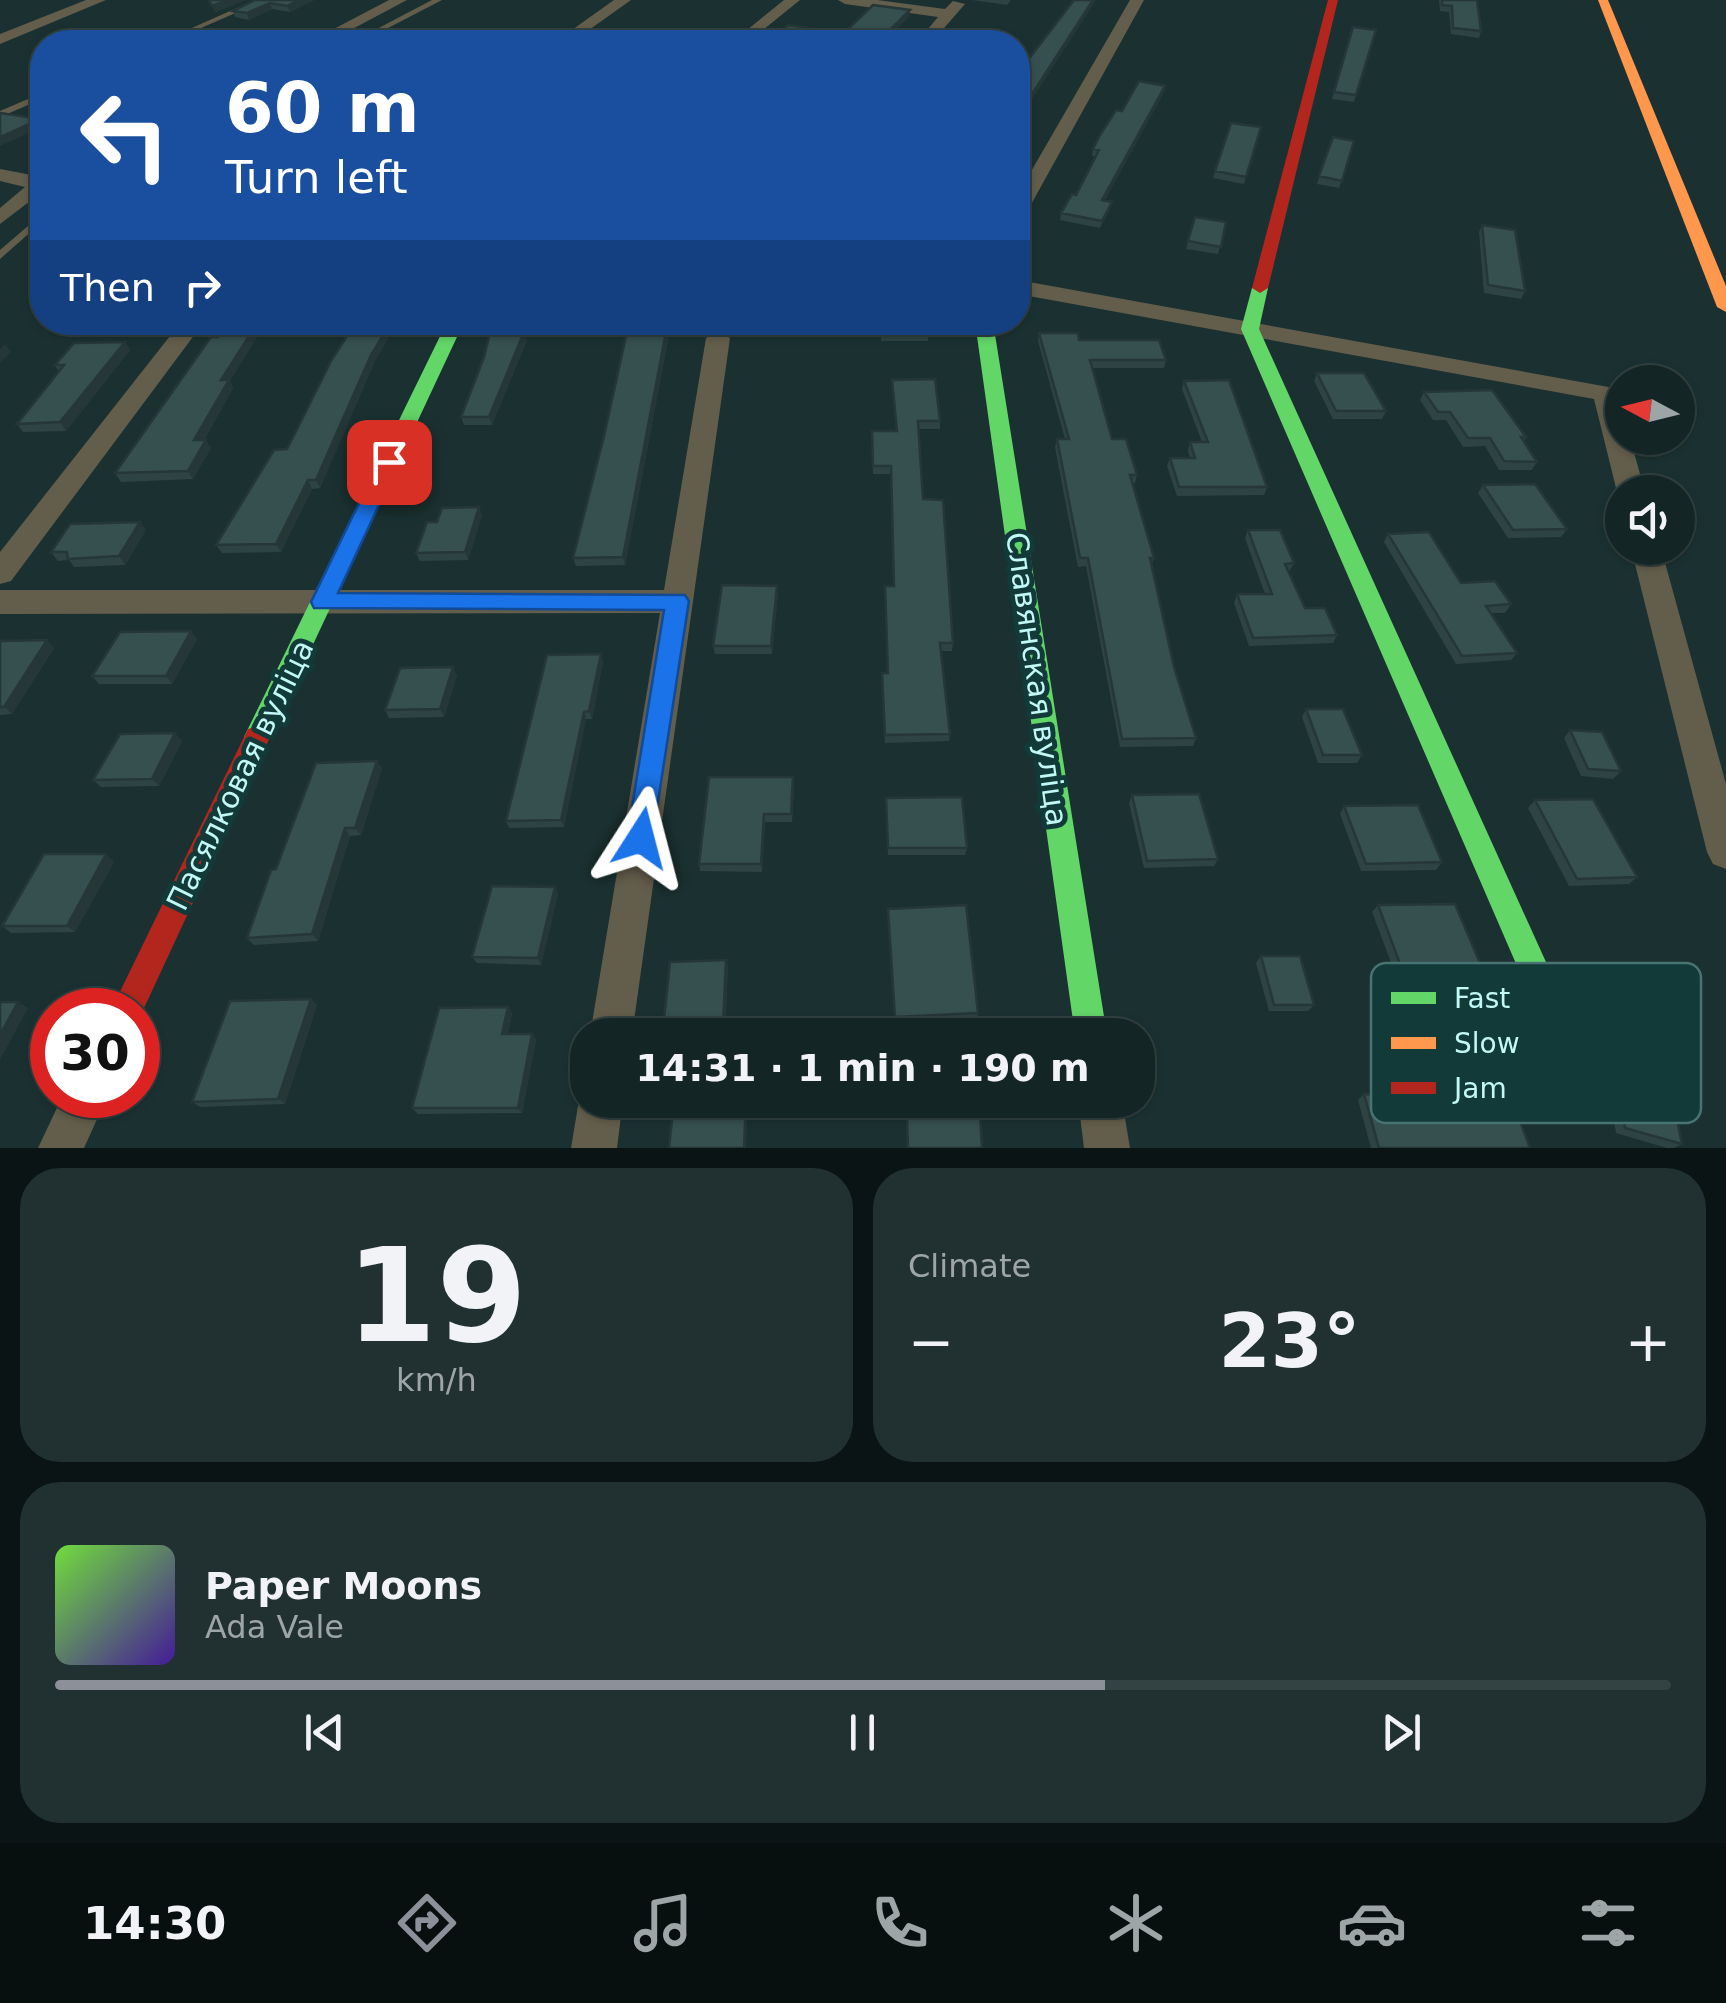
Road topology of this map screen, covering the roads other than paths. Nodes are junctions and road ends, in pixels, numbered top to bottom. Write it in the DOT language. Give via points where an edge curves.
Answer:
graph roads {
  1 [pos="99,0"];
  2 [pos="260,0"];
  3 [pos="400,0"];
  4 [pos="438,0"];
  5 [pos="624,0"];
  6 [pos="794,0"];
  7 [pos="845,0"];
  8 [pos="962,0"];
  9 [pos="1137,0"];
  10 [pos="1333,0"];
  11 [pos="1602,0"];
  12 [pos="949,14"];
  13 [pos="191,30"];
  14 [pos="341,30"];
  15 [pos="379,30"];
  16 [pos="580,30"];
  17 [pos="755,30"];
  18 [pos="935,30"];
  19 [pos="0,39"];
  20 [pos="30,101"];
  21 [pos="0,114"];
  22 [pos="0,175"];
  23 [pos="30,181"];
  24 [pos="1030,189"];
  25 [pos="30,194"];
  26 [pos="0,218"];
  27 [pos="30,228"];
  28 [pos="0,256"];
  29 [pos="1030,289"];
  30 [pos="1726,307"];
  31 [pos="1250,329"];
  32 [pos="183,335"];
  33 [pos="450,335"];
  34 [pos="986,335"];
  35 [pos="718,338"];
  36 [pos="1626,475"];
  37 [pos="1650,565"];
  38 [pos="0,573"];
  39 [pos="677,601"];
  40 [pos="0,602"];
  41 [pos="322,602"];
  42 [pos="1726,852"];
  43 [pos="1531,963"];
  44 [pos="138,988"];
  45 [pos="614,1018"];
  46 [pos="1088,1018"];
  47 [pos="75,1118"];
  48 [pos="598,1118"];
  49 [pos="1103,1118"];
  50 [pos="61,1148"];
  51 [pos="594,1148"];
  52 [pos="1108,1148"];
  1 -- 19 [label="street"];
  2 -- 13 [label="lane"];
  3 -- 14 [label="street"];
  4 -- 15 [label="lane"];
  5 -- 16 [label="street"];
  6 -- 17 [label="street"];
  7 -- 12 [label="street"];
  8 -- 12 [label="street"];
  9 -- 24 [label="street"];
  10 -- 31 [label="street"];
  11 -- 30 [label="street"];
  12 -- 18 [label="street"];
  20 -- 21 [label="lane"];
  22 -- 23 [label="street"];
  25 -- 26 [label="street"];
  27 -- 28 [label="lane"];
  29 -- 31 [label="street"];
  31 -- 36 [label="street" via="1605,394"];
  31 -- 43 [label="street"];
  32 -- 38 [label="street"];
  33 -- 41 [label="street, Пасялковая вуліца"];
  34 -- 46 [label="street, Славянская вуліца"];
  35 -- 39 [label="street"];
  37 -- 42 [label="street"];
  39 -- 41 [label="street"];
  39 -- 45 [label="street"];
  40 -- 41 [label="street"];
  41 -- 44 [label="street, Пасялковая вуліца"];
  47 -- 50 [label="street"];
  48 -- 51 [label="street"];
  49 -- 52 [label="street"];
}
